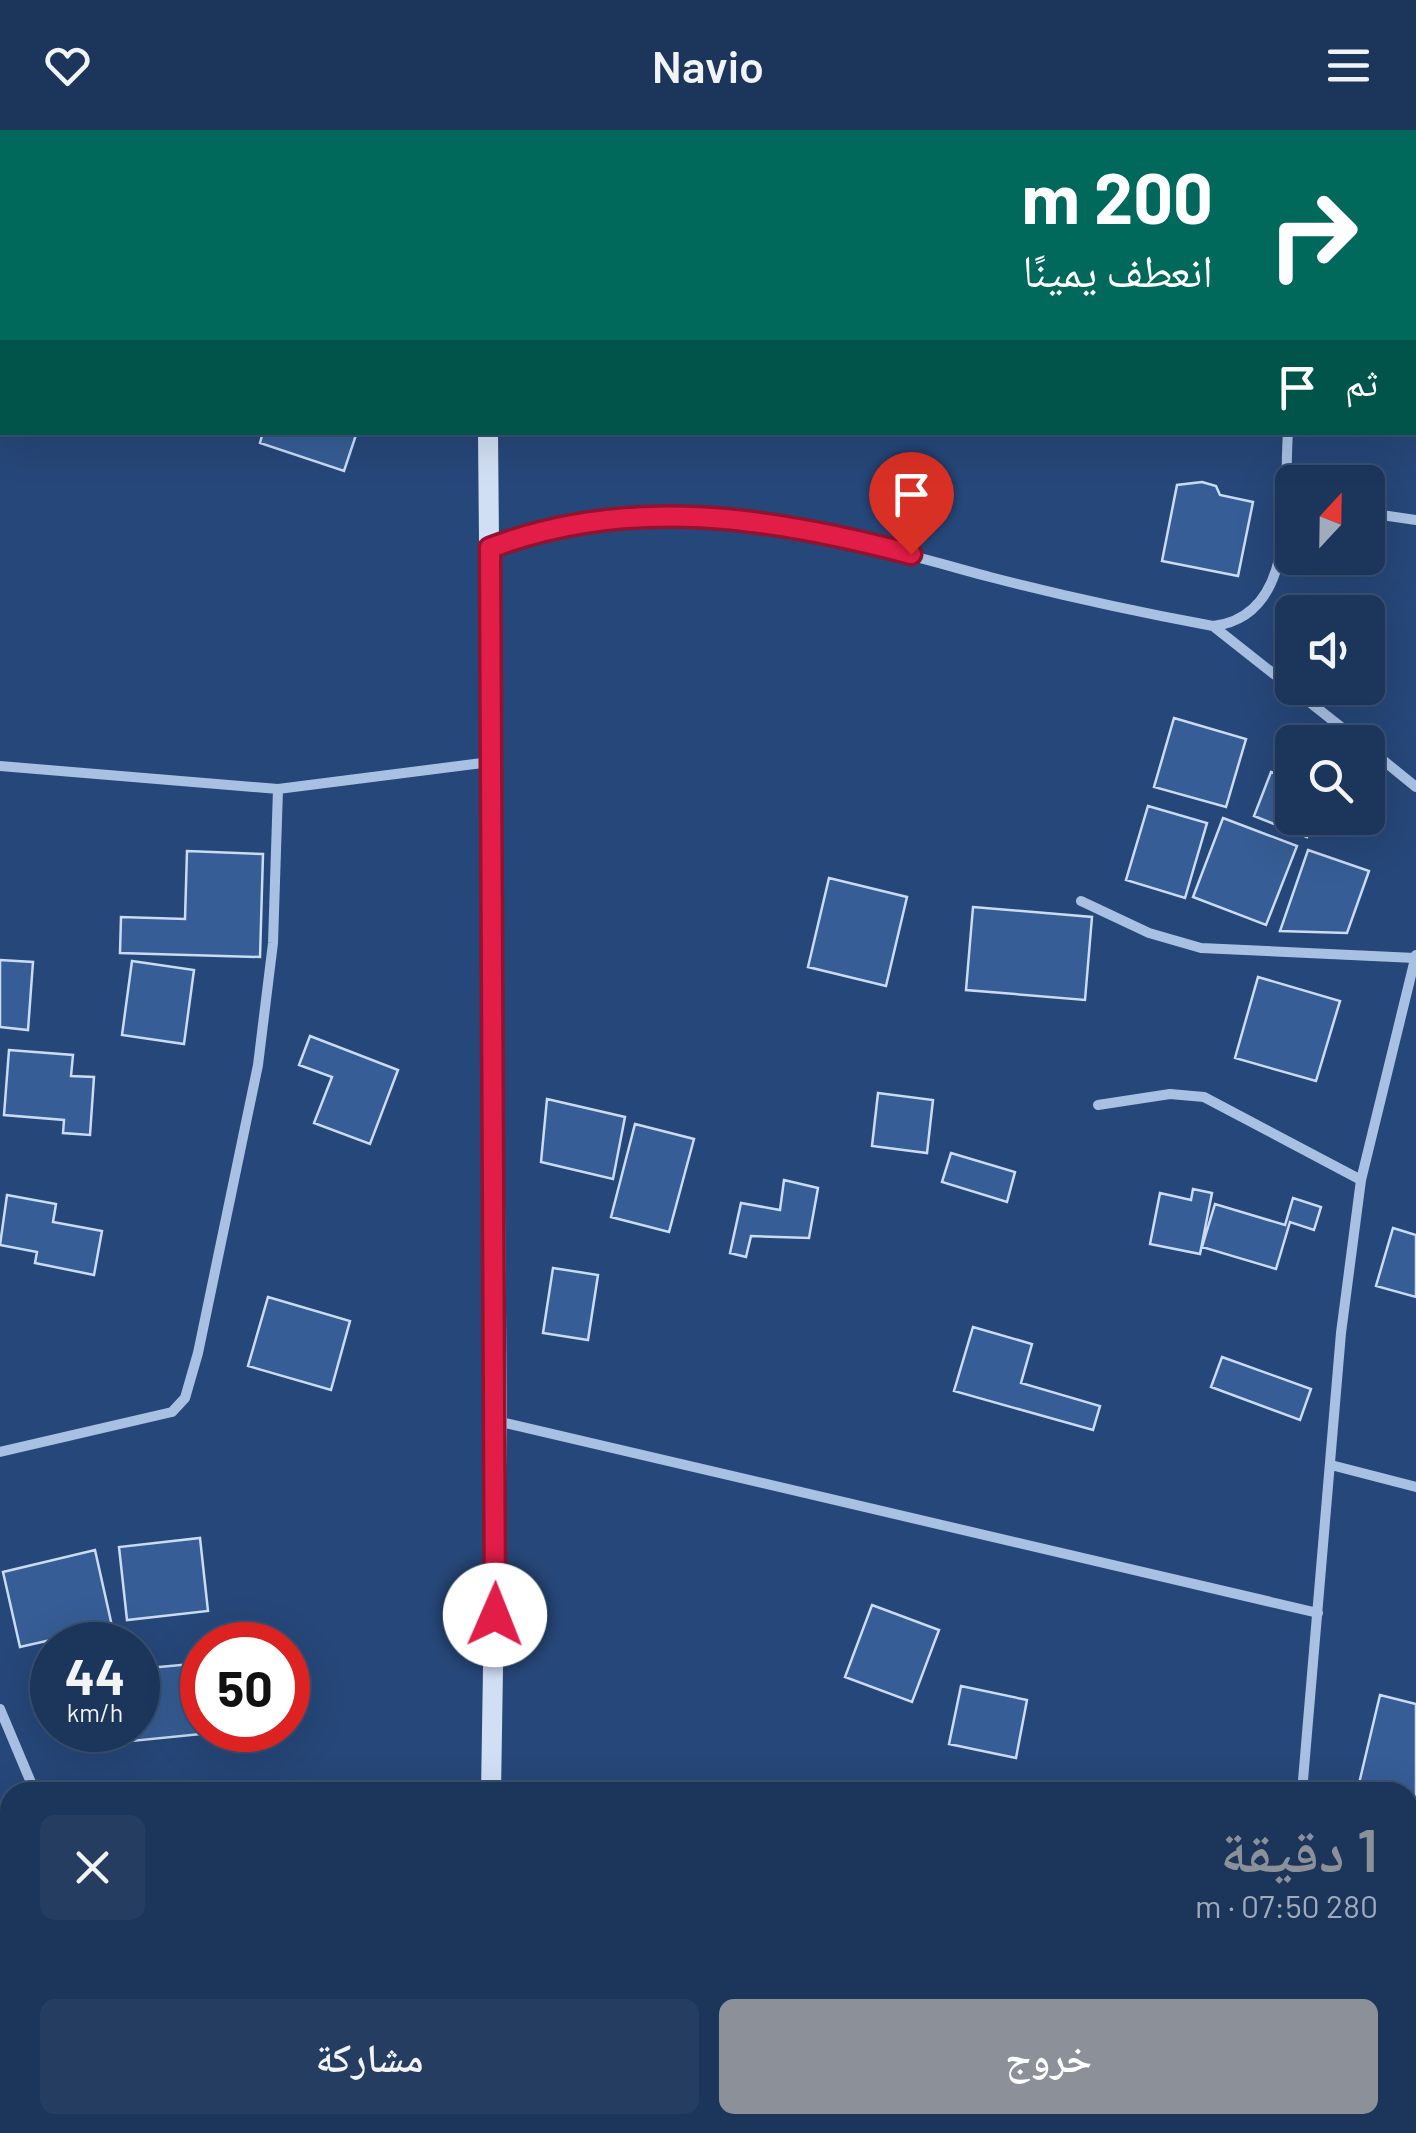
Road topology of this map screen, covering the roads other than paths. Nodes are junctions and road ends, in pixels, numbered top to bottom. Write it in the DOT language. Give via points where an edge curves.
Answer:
graph roads {
  1 [pos="488,435"];
  2 [pos="1286,435"];
  3 [pos="1287,465"];
  4 [pos="1385,515"];
  5 [pos="1416,520"];
  6 [pos="490,548"];
  7 [pos="1275,575"];
  8 [pos="1213,626"];
  9 [pos="1338,725"];
  10 [pos="490,762"];
  11 [pos="1385,762"];
  12 [pos="0,766"];
  13 [pos="1416,787"];
  14 [pos="278,789"];
  15 [pos="1080,900"];
  16 [pos="1416,956"];
  17 [pos="1098,1104"];
  18 [pos="1360,1180"];
  19 [pos="498,1421"];
  20 [pos="0,1452"];
  21 [pos="1331,1466"];
  22 [pos="1416,1487"];
  23 [pos="1318,1613"];
  24 [pos="0,1709"];
  25 [pos="31,1782"];
  26 [pos="492,1782"];
  27 [pos="1303,1782"];
  1 -- 6 [label="main road"];
  2 -- 3 [label="street"];
  4 -- 5 [label="street"];
  6 -- 8 [label="street" via="609,516 766,522"];
  6 -- 10 [label="main road"];
  7 -- 8 [label="street" via="1255,611"];
  8 -- 9 [label="street"];
  10 -- 14 [label="street"];
  10 -- 19 [label="main road"];
  11 -- 13 [label="street"];
  12 -- 14 [label="street"];
  14 -- 20 [label="street" via="264,1026 185,1398 160,1416"];
  15 -- 16 [label="street" via="1149,933 1201,948"];
  16 -- 18 [label="street"];
  17 -- 18 [label="street" via="1170,1094 1204,1097"];
  18 -- 21 [label="street"];
  19 -- 23 [label="street"];
  19 -- 26 [label="main road"];
  21 -- 22 [label="street"];
  21 -- 23 [label="street"];
  23 -- 27 [label="street"];
  24 -- 25 [label="street"];
}
